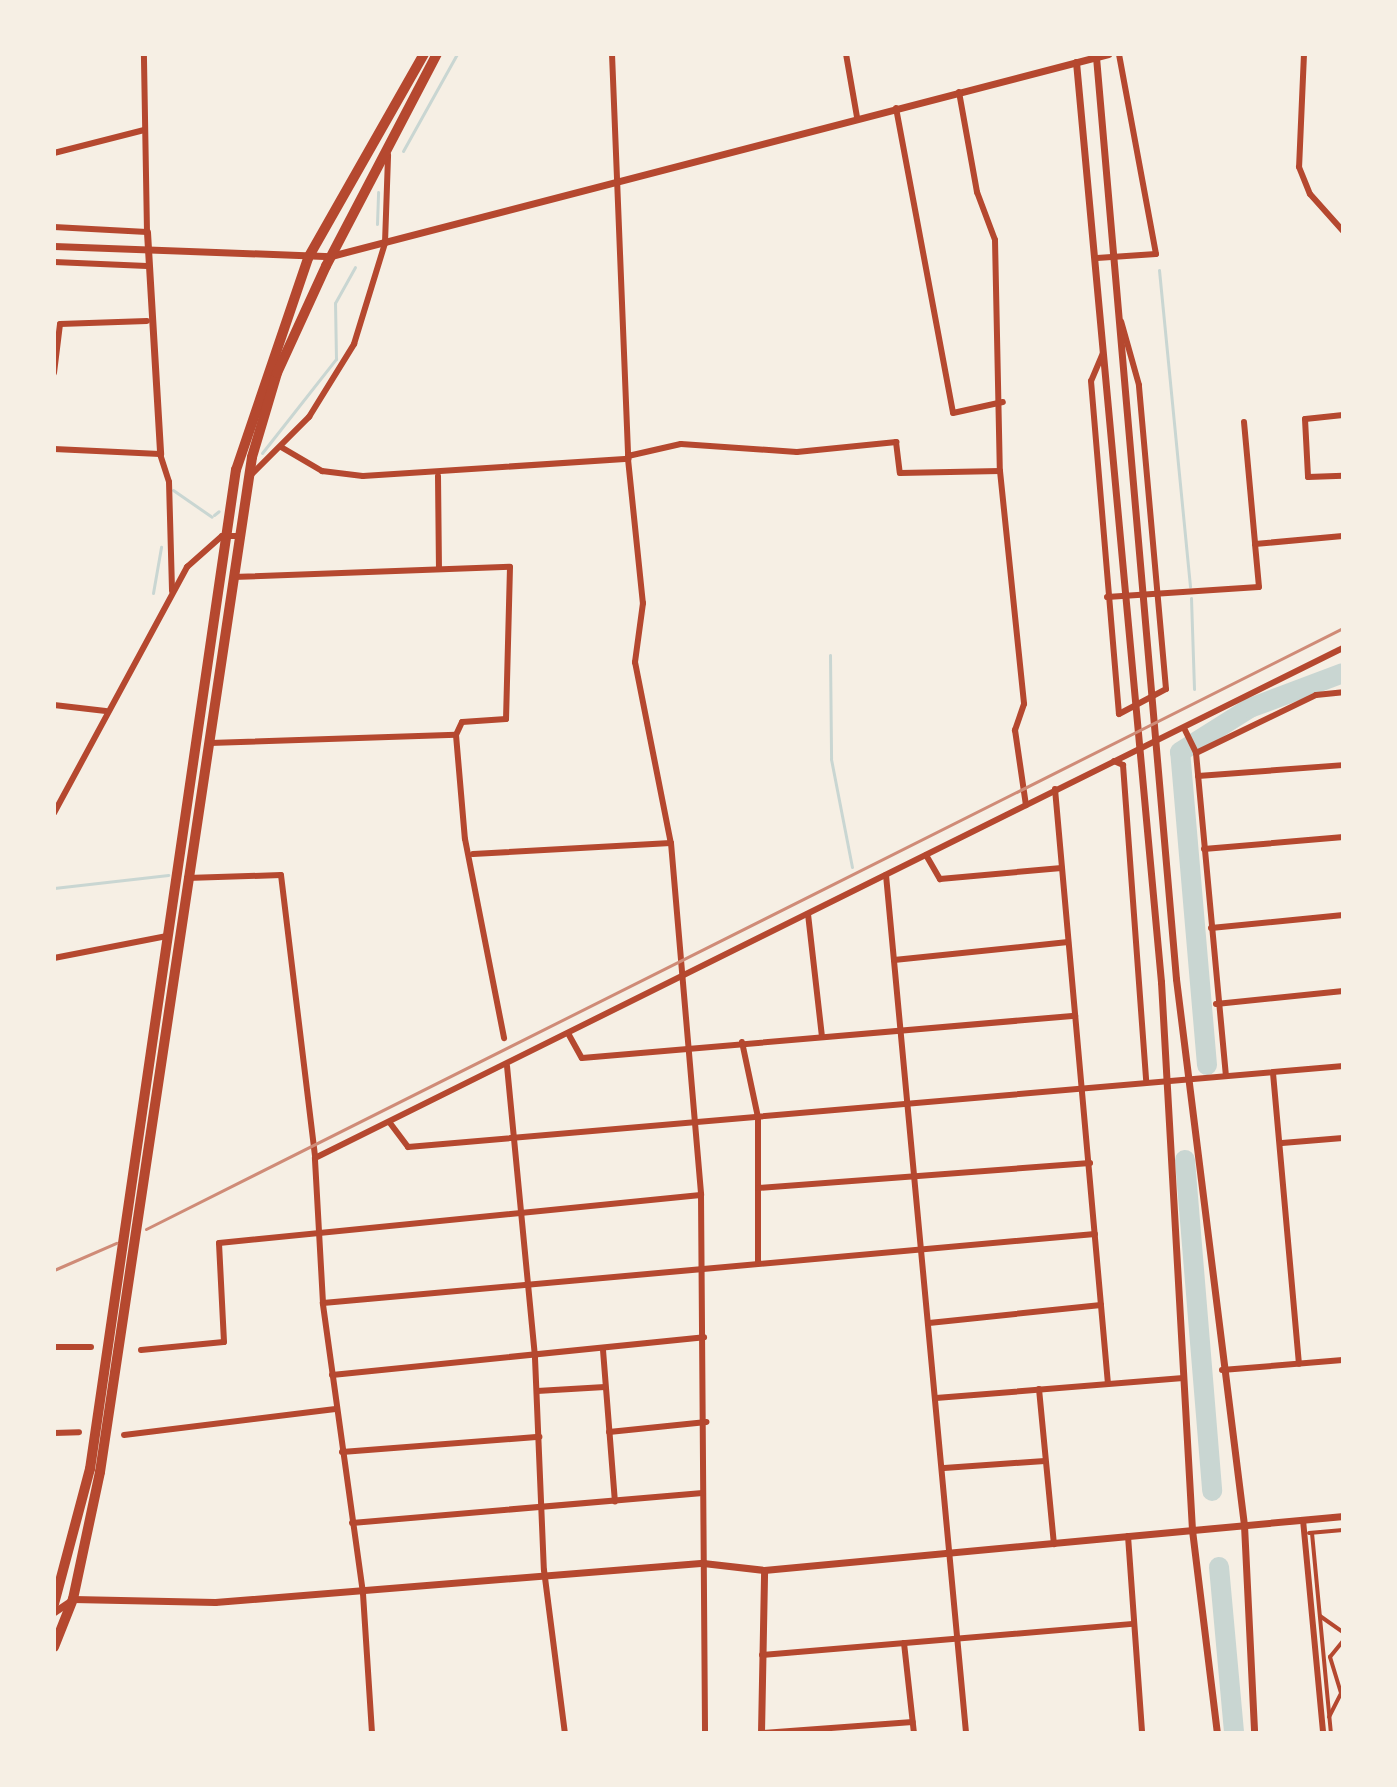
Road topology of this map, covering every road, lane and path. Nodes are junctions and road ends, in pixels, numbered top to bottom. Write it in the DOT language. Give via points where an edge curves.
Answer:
graph roads {
  1 [pos="144,54"];
  2 [pos="424,54"];
  3 [pos="437,54"];
  4 [pos="612,54"];
  5 [pos="846,54"];
  6 [pos="1108,54"];
  7 [pos="1119,54"];
  8 [pos="1304,54"];
  9 [pos="1096,57"];
  10 [pos="1076,62"];
  11 [pos="959,92"];
  12 [pos="896,108"];
  13 [pos="857,117"];
  14 [pos="144,130"];
  15 [pos="388,147"];
  16 [pos="54,153"];
  17 [pos="612,182"];
  18 [pos="54,227"];
  19 [pos="1343,231"];
  20 [pos="147,232"];
  21 [pos="385,243"];
  22 [pos="54,246"];
  23 [pos="147,250"];
  24 [pos="331,256"];
  25 [pos="1110,257"];
  26 [pos="308,258"];
  27 [pos="1097,258"];
  28 [pos="54,262"];
  29 [pos="147,266"];
  30 [pos="1113,290"];
  31 [pos="147,321"];
  32 [pos="1103,352"];
  33 [pos="54,373"];
  34 [pos="1003,402"];
  35 [pos="1343,415"];
  36 [pos="1244,422"];
  37 [pos="281,447"];
  38 [pos="54,449"];
  39 [pos="160,454"];
  40 [pos="628,458"];
  41 [pos="1000,471"];
  42 [pos="438,476"];
  43 [pos="1343,476"];
  44 [pos="246,479"];
  45 [pos="222,536"];
  46 [pos="238,536"];
  47 [pos="1343,536"];
  48 [pos="1255,544"];
  49 [pos="439,569"];
  50 [pos="217,576"];
  51 [pos="232,577"];
  52 [pos="172,591"];
  53 [pos="1156,595"];
  54 [pos="1107,597"];
  55 [pos="1343,648"];
  56 [pos="1343,692"];
  57 [pos="54,705"];
  58 [pos="106,711"];
  59 [pos="1184,728"];
  60 [pos="456,735"];
  61 [pos="206,743"];
  62 [pos="1196,753"];
  63 [pos="1114,761"];
  64 [pos="1343,765"];
  65 [pos="1198,776"];
  66 [pos="1055,789"];
  67 [pos="1026,805"];
  68 [pos="54,813"];
  69 [pos="1343,837"];
  70 [pos="671,843"];
  71 [pos="1204,849"];
  72 [pos="473,854"];
  73 [pos="926,855"];
  74 [pos="1062,868"];
  75 [pos="886,875"];
  76 [pos="187,878"];
  77 [pos="808,914"];
  78 [pos="1343,915"];
  79 [pos="1211,928"];
  80 [pos="167,936"];
  81 [pos="1068,942"];
  82 [pos="54,958"];
  83 [pos="894,960"];
  84 [pos="683,978"];
  85 [pos="1343,991"];
  86 [pos="1216,1004"];
  87 [pos="1075,1016"];
  88 [pos="901,1030"];
  89 [pos="569,1035"];
  90 [pos="822,1036"];
  91 [pos="504,1038"];
  92 [pos="742,1042"];
  93 [pos="689,1047"];
  94 [pos="507,1066"];
  95 [pos="1343,1066"];
  96 [pos="1273,1073"];
  97 [pos="1226,1074"];
  98 [pos="1190,1077"];
  99 [pos="1164,1079"];
  100 [pos="1146,1080"];
  101 [pos="1082,1085"];
  102 [pos="908,1103"];
  103 [pos="758,1117"];
  104 [pos="390,1123"];
  105 [pos="696,1123"];
  106 [pos="1343,1138"];
  107 [pos="513,1140"];
  108 [pos="1282,1143"];
  109 [pos="315,1158"];
  110 [pos="1090,1163"];
  111 [pos="915,1176"];
  112 [pos="758,1188"];
  113 [pos="701,1195"];
  114 [pos="519,1213"];
  115 [pos="319,1232"];
  116 [pos="1095,1234"];
  117 [pos="922,1249"];
  118 [pos="758,1263"];
  119 [pos="705,1267"];
  120 [pos="526,1284"];
  121 [pos="122,1286"];
  122 [pos="323,1303"];
  123 [pos="1101,1305"];
  124 [pos="929,1323"];
  125 [pos="704,1337"];
  126 [pos="54,1347"];
  127 [pos="91,1347"];
  128 [pos="141,1350"];
  129 [pos="603,1350"];
  130 [pos="535,1358"];
  131 [pos="1343,1360"];
  132 [pos="1299,1364"];
  133 [pos="1222,1370"];
  134 [pos="332,1375"];
  135 [pos="1183,1378"];
  136 [pos="1108,1384"];
  137 [pos="605,1387"];
  138 [pos="1039,1389"];
  139 [pos="537,1391"];
  140 [pos="936,1398"];
  141 [pos="335,1409"];
  142 [pos="706,1422"];
  143 [pos="79,1432"];
  144 [pos="609,1432"];
  145 [pos="54,1433"];
  146 [pos="124,1435"];
  147 [pos="539,1437"];
  148 [pos="342,1452"];
  149 [pos="1045,1461"];
  150 [pos="944,1468"];
  151 [pos="703,1493"];
  152 [pos="615,1502"];
  153 [pos="541,1508"];
  154 [pos="1343,1516"];
  155 [pos="1303,1520"];
  156 [pos="352,1523"];
  157 [pos="1244,1525"];
  158 [pos="1192,1530"];
  159 [pos="1343,1530"];
  160 [pos="1128,1536"];
  161 [pos="1054,1544"];
  162 [pos="950,1553"];
  163 [pos="703,1563"];
  164 [pos="764,1570"];
  165 [pos="545,1578"];
  166 [pos="363,1593"];
  167 [pos="73,1599"];
  168 [pos="54,1604"];
  169 [pos="54,1612"];
  170 [pos="1320,1616"];
  171 [pos="1133,1624"];
  172 [pos="1343,1632"];
  173 [pos="959,1639"];
  174 [pos="1343,1641"];
  175 [pos="904,1643"];
  176 [pos="54,1647"];
  177 [pos="762,1655"];
  178 [pos="1329,1717"];
  179 [pos="913,1722"];
  180 [pos="372,1733"];
  181 [pos="565,1733"];
  182 [pos="705,1733"];
  183 [pos="762,1733"];
  184 [pos="914,1733"];
  185 [pos="966,1733"];
  186 [pos="1142,1733"];
  187 [pos="1217,1733"];
  188 [pos="1254,1733"];
  189 [pos="1323,1733"];
  190 [pos="1331,1733"];
  1 -- 14 [label="street"];
  2 -- 26 [label="highway"];
  3 -- 15 [label="highway"];
  4 -- 17 [label="street"];
  5 -- 13 [label="street"];
  6 -- 9 [label="street"];
  7 -- 25 [label="street" via="1156,254"];
  8 -- 19 [label="street" via="1299,167 1310,194"];
  9 -- 10 [label="street"];
  9 -- 25 [label="street"];
  10 -- 11 [label="street"];
  10 -- 27 [label="street"];
  11 -- 12 [label="street"];
  11 -- 34 [label="street" via="977,192 995,240"];
  12 -- 13 [label="street"];
  12 -- 34 [label="street" via="953,413"];
  13 -- 17 [label="street"];
  14 -- 16 [label="street"];
  14 -- 20 [label="street"];
  15 -- 21 [label="street"];
  15 -- 24 [label="highway"];
  17 -- 21 [label="street"];
  17 -- 40 [label="street"];
  18 -- 20 [label="street"];
  20 -- 23 [label="street"];
  21 -- 24 [label="street"];
  21 -- 37 [label="street" via="354,344"];
  22 -- 23 [label="street"];
  23 -- 26 [label="street"];
  23 -- 29 [label="street"];
  24 -- 26 [label="street"];
  24 -- 44 [label="highway" via="277,373"];
  25 -- 27 [label="street"];
  25 -- 30 [label="street"];
  26 -- 45 [label="highway" via="262,380"];
  27 -- 32 [label="street"];
  28 -- 29 [label="street"];
  29 -- 31 [label="street"];
  30 -- 53 [label="street" via="1139,385"];
  30 -- 98 [label="street"];
  31 -- 33 [label="street" via="60,324"];
  31 -- 39 [label="street"];
  32 -- 54 [label="street" via="1091,381"];
  32 -- 99 [label="street"];
  34 -- 41 [label="street"];
  35 -- 43 [label="street" via="1305,419 1308,477"];
  36 -- 48 [label="street"];
  37 -- 42 [label="street" via="322,471"];
  37 -- 44 [label="street"];
  38 -- 39 [label="street"];
  39 -- 52 [label="street" via="169,482"];
  40 -- 41 [label="street" via="681,444 797,452 896,442 900,473"];
  40 -- 42 [label="street" via="504,464"];
  40 -- 70 [label="street" via="643,603 635,662"];
  41 -- 67 [label="street" via="1024,704 1015,730"];
  42 -- 49 [label="street"];
  44 -- 46 [label="highway"];
  45 -- 46 [label="street"];
  45 -- 50 [label="highway"];
  45 -- 52 [label="street"];
  46 -- 51 [label="highway"];
  47 -- 48 [label="street"];
  48 -- 53 [label="street" via="1259,587"];
  49 -- 51 [label="street"];
  49 -- 60 [label="street" via="510,567 506,719 462,722"];
  50 -- 51 [label="street"];
  50 -- 80 [label="highway"];
  51 -- 61 [label="highway"];
  52 -- 58 [label="street"];
  53 -- 54 [label="street"];
  53 -- 54 [label="street" via="1166,689 1119,714"];
  55 -- 59 [label="street"];
  56 -- 62 [label="street" via="1316,695"];
  57 -- 58 [label="street"];
  58 -- 68 [label="street"];
  59 -- 62 [label="street"];
  59 -- 63 [label="street"];
  60 -- 61 [label="street"];
  60 -- 72 [label="street" via="465,839"];
  61 -- 76 [label="highway"];
  62 -- 65 [label="street"];
  63 -- 66 [label="street"];
  63 -- 100 [label="street" via="1123,765"];
  64 -- 65 [label="street"];
  65 -- 71 [label="street"];
  66 -- 67 [label="street"];
  66 -- 74 [label="street"];
  67 -- 73 [label="street"];
  69 -- 71 [label="street"];
  70 -- 72 [label="street"];
  70 -- 84 [label="street"];
  71 -- 79 [label="street"];
  72 -- 91 [label="street"];
  73 -- 74 [label="street" via="940,879"];
  73 -- 75 [label="street"];
  74 -- 81 [label="street"];
  75 -- 77 [label="street"];
  75 -- 83 [label="street"];
  76 -- 109 [label="street" via="281,875"];
  76 -- 121 [label="highway" via="142,1194"];
  77 -- 84 [label="street"];
  77 -- 90 [label="street"];
  78 -- 79 [label="street"];
  79 -- 86 [label="street"];
  80 -- 82 [label="street" via="83,958"];
  80 -- 121 [label="highway" via="128,1195"];
  81 -- 83 [label="street"];
  81 -- 87 [label="street"];
  83 -- 88 [label="street"];
  84 -- 89 [label="street"];
  84 -- 93 [label="street"];
  85 -- 86 [label="street"];
  86 -- 97 [label="street"];
  87 -- 88 [label="street"];
  87 -- 101 [label="street"];
  88 -- 90 [label="street"];
  88 -- 102 [label="street"];
  89 -- 93 [label="street" via="582,1058"];
  89 -- 94 [label="street"];
  90 -- 92 [label="street"];
  92 -- 93 [label="street"];
  92 -- 103 [label="street"];
  93 -- 105 [label="street"];
  94 -- 104 [label="street"];
  94 -- 107 [label="street"];
  95 -- 96 [label="street"];
  96 -- 97 [label="street"];
  96 -- 108 [label="street"];
  97 -- 98 [label="street"];
  98 -- 99 [label="street"];
  98 -- 133 [label="street"];
  99 -- 100 [label="street"];
  99 -- 135 [label="street"];
  100 -- 101 [label="street"];
  101 -- 102 [label="street"];
  101 -- 110 [label="street"];
  102 -- 103 [label="street"];
  102 -- 111 [label="street"];
  103 -- 105 [label="street"];
  103 -- 112 [label="street"];
  104 -- 107 [label="street" via="408,1147"];
  104 -- 109 [label="street"];
  105 -- 107 [label="street"];
  105 -- 113 [label="street"];
  106 -- 108 [label="street"];
  107 -- 114 [label="street"];
  108 -- 132 [label="street"];
  109 -- 115 [label="street"];
  110 -- 111 [label="street"];
  110 -- 116 [label="street"];
  111 -- 112 [label="street"];
  111 -- 117 [label="street"];
  112 -- 118 [label="street"];
  113 -- 114 [label="street"];
  113 -- 119 [label="street"];
  114 -- 115 [label="street"];
  114 -- 120 [label="street"];
  115 -- 122 [label="street"];
  115 -- 128 [label="street" via="219,1243 224,1342"];
  116 -- 117 [label="street"];
  116 -- 123 [label="street"];
  117 -- 118 [label="street"];
  117 -- 124 [label="street"];
  118 -- 119 [label="street"];
  119 -- 120 [label="street"];
  119 -- 125 [label="street"];
  120 -- 122 [label="street"];
  120 -- 130 [label="street"];
  121 -- 167 [label="highway"];
  121 -- 168 [label="highway" via="81,1515"];
  122 -- 134 [label="street"];
  123 -- 124 [label="street"];
  123 -- 136 [label="street"];
  124 -- 140 [label="street"];
  125 -- 129 [label="street"];
  125 -- 142 [label="street"];
  126 -- 127 [label="street"];
  129 -- 130 [label="street"];
  129 -- 137 [label="street"];
  130 -- 134 [label="street"];
  130 -- 139 [label="street"];
  131 -- 132 [label="street"];
  132 -- 133 [label="street"];
  133 -- 157 [label="street"];
  134 -- 141 [label="street"];
  135 -- 136 [label="street"];
  135 -- 158 [label="street"];
  136 -- 138 [label="street"];
  137 -- 139 [label="street"];
  137 -- 144 [label="street"];
  138 -- 140 [label="street"];
  138 -- 149 [label="street"];
  139 -- 147 [label="street"];
  140 -- 150 [label="street"];
  141 -- 146 [label="street"];
  141 -- 148 [label="street"];
  142 -- 144 [label="street"];
  142 -- 151 [label="street"];
  143 -- 145 [label="street"];
  144 -- 152 [label="street"];
  147 -- 148 [label="street"];
  147 -- 153 [label="street"];
  148 -- 156 [label="street"];
  149 -- 150 [label="street"];
  149 -- 161 [label="street"];
  150 -- 162 [label="street"];
  151 -- 152 [label="street"];
  151 -- 163 [label="street"];
  152 -- 153 [label="street"];
  153 -- 156 [label="street"];
  153 -- 165 [label="street"];
  154 -- 155 [label="street"];
  155 -- 157 [label="street"];
  155 -- 189 [label="street"];
  156 -- 166 [label="street"];
  157 -- 158 [label="street"];
  157 -- 188 [label="street"];
  158 -- 160 [label="street"];
  158 -- 187 [label="street"];
  159 -- 170 [label="street" via="1311,1533"];
  160 -- 161 [label="street"];
  160 -- 171 [label="street"];
  161 -- 162 [label="street"];
  162 -- 164 [label="street"];
  162 -- 173 [label="street"];
  163 -- 164 [label="street"];
  163 -- 165 [label="street"];
  163 -- 182 [label="street"];
  164 -- 177 [label="street"];
  165 -- 166 [label="street"];
  165 -- 181 [label="street"];
  166 -- 167 [label="street" via="215,1602"];
  166 -- 180 [label="street"];
  167 -- 169 [label="street"];
  167 -- 176 [label="highway"];
  170 -- 172 [label="street"];
  170 -- 178 [label="street"];
  171 -- 173 [label="street"];
  171 -- 186 [label="street"];
  173 -- 175 [label="street"];
  173 -- 185 [label="street"];
  174 -- 178 [label="street" via="1330,1657 1341,1693"];
  175 -- 177 [label="street"];
  175 -- 179 [label="street"];
  177 -- 183 [label="street"];
  178 -- 190 [label="street"];
  179 -- 183 [label="street"];
  179 -- 184 [label="street"];
}
